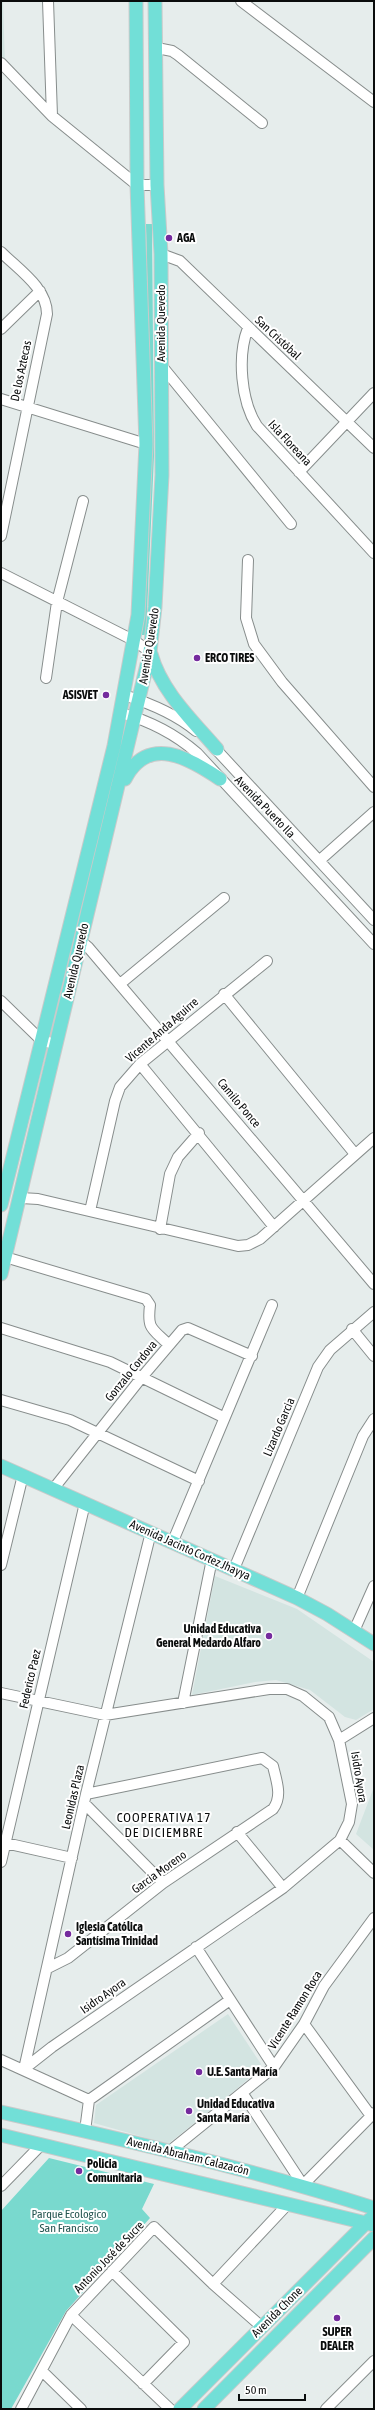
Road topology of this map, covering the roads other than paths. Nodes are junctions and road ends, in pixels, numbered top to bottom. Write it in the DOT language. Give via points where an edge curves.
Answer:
graph roads {
  1 [pos="48,1"];
  2 [pos="136,1"];
  3 [pos="155,1"];
  4 [pos="241,1"];
  5 [pos="157,48"];
  6 [pos="1,63"];
  7 [pos="374,102"];
  8 [pos="52,116"];
  9 [pos="262,123"];
  10 [pos="137,185"];
  11 [pos="157,185"];
  12 [pos="1,252"];
  13 [pos="161,254"];
  14 [pos="40,291"];
  15 [pos="2,327"];
  16 [pos="248,328"];
  17 [pos="161,365"];
  18 [pos="374,393"];
  19 [pos="1,399"];
  20 [pos="27,407"];
  21 [pos="347,421"];
  22 [pos="146,444"];
  23 [pos="374,448"];
  24 [pos="299,472"];
  25 [pos="83,500"];
  26 [pos="291,524"];
  27 [pos="1,536"];
  28 [pos="374,553"];
  29 [pos="248,560"];
  30 [pos="1,573"];
  31 [pos="57,602"];
  32 [pos="135,641"];
  33 [pos="150,652"];
  34 [pos="46,678"];
  35 [pos="124,695"];
  36 [pos="140,700"];
  37 [pos="121,713"];
  38 [pos="135,717"];
  39 [pos="216,749"];
  40 [pos="220,779"];
  41 [pos="374,788"];
  42 [pos="118,792"];
  43 [pos="374,812"];
  44 [pos="320,860"];
  45 [pos="224,898"];
  46 [pos="374,920"];
  47 [pos="81,941"];
  48 [pos="374,944"];
  49 [pos="267,961"];
  50 [pos="120,984"];
  51 [pos="224,994"];
  52 [pos="1,1001"];
  53 [pos="169,1040"];
  54 [pos="42,1041"];
  55 [pos="57,1044"];
  56 [pos="140,1064"];
  57 [pos="199,1133"];
  58 [pos="374,1138"];
  59 [pos="355,1154"];
  60 [pos="21,1198"];
  61 [pos="305,1201"];
  62 [pos="1,1205"];
  63 [pos="90,1211"];
  64 [pos="274,1227"];
  65 [pos="160,1229"];
  66 [pos="5,1257"];
  67 [pos="1,1274"];
  68 [pos="374,1284"];
  69 [pos="272,1305"];
  70 [pos="374,1312"];
  71 [pos="1,1328"];
  72 [pos="352,1330"];
  73 [pos="169,1344"];
  74 [pos="252,1356"];
  75 [pos="374,1356"];
  76 [pos="142,1377"];
  77 [pos="1,1400"];
  78 [pos="223,1417"];
  79 [pos="374,1419"];
  80 [pos="97,1434"];
  81 [pos="1,1466"];
  82 [pos="23,1475"];
  83 [pos="199,1481"];
  84 [pos="54,1488"];
  85 [pos="86,1502"];
  86 [pos="151,1532"];
  87 [pos="173,1541"];
  88 [pos="212,1559"];
  89 [pos="1,1565"];
  90 [pos="234,1569"];
  91 [pos="374,1586"];
  92 [pos="297,1598"];
  93 [pos="354,1631"];
  94 [pos="374,1644"];
  95 [pos="1,1693"];
  96 [pos="38,1702"];
  97 [pos="183,1703"];
  98 [pos="105,1715"];
  99 [pos="374,1718"];
  100 [pos="339,1740"];
  101 [pos="85,1799"];
  102 [pos="237,1832"];
  103 [pos="340,1840"];
  104 [pos="3,1842"];
  105 [pos="72,1858"];
  106 [pos="1,1862"];
  107 [pos="374,1873"];
  108 [pos="163,1883"];
  109 [pos="283,1888"];
  110 [pos="374,1918"];
  111 [pos="196,1947"];
  112 [pos="48,1968"];
  113 [pos="230,2000"];
  114 [pos="304,2024"];
  115 [pos="1,2060"];
  116 [pos="274,2067"];
  117 [pos="24,2069"];
  118 [pos="243,2094"];
  119 [pos="89,2100"];
  120 [pos="1,2112"];
  121 [pos="372,2115"];
  122 [pos="86,2131"];
  123 [pos="1,2135"];
  124 [pos="41,2145"];
  125 [pos="170,2151"];
  126 [pos="1,2186"];
  127 [pos="303,2186"];
  128 [pos="287,2205"];
  129 [pos="374,2208"];
  130 [pos="371,2221"];
  131 [pos="374,2238"];
  132 [pos="112,2270"];
  133 [pos="213,2284"];
  134 [pos="71,2316"];
  135 [pos="262,2327"];
  136 [pos="374,2361"];
  137 [pos="42,2371"];
  138 [pos="143,2384"];
  139 [pos="21,2409"];
  140 [pos="81,2409"];
  141 [pos="170,2409"];
  142 [pos="180,2409"];
  143 [pos="204,2409"];
  144 [pos="326,2409"];
  1 -- 8 [label="street"];
  2 -- 10 [label="main road, Avenida Quevedo"];
  3 -- 5 [label="main road, Avenida Quevedo"];
  4 -- 7 [label="street"];
  5 -- 9 [label="street" via="172,51"];
  5 -- 11 [label="main road, Avenida Quevedo"];
  6 -- 8 [label="street"];
  8 -- 10 [label="street"];
  10 -- 11 [label="street"];
  10 -- 22 [label="main road, Avenida Quevedo"];
  11 -- 13 [label="main road, Avenida Quevedo"];
  12 -- 14 [label="street, De los Aztecas"];
  13 -- 16 [label="street, San Cristóbal" via="180,261"];
  13 -- 17 [label="main road, Avenida Quevedo"];
  14 -- 15 [label="street"];
  14 -- 20 [label="street, De los Aztecas" via="47,303 47,314"];
  16 -- 21 [label="street, San Cristóbal"];
  16 -- 24 [label="street, Isla Floreana" via="244,340 243,393 249,414"];
  17 -- 26 [label="street"];
  17 -- 33 [label="main road, Avenida Quevedo" via="162,475 156,607"];
  18 -- 21 [label="street"];
  19 -- 20 [label="street"];
  20 -- 22 [label="street"];
  20 -- 27 [label="street, De los Aztecas"];
  21 -- 23 [label="street, San Cristóbal"];
  21 -- 24 [label="street"];
  22 -- 32 [label="main road, Avenida Quevedo" via="142,552"];
  24 -- 28 [label="street, Isla Floreana"];
  25 -- 31 [label="street"];
  29 -- 41 [label="street" via="246,618 254,644 282,682"];
  30 -- 31 [label="street"];
  31 -- 32 [label="street"];
  31 -- 34 [label="street"];
  32 -- 33 [label="street"];
  32 -- 35 [label="main road, Avenida Quevedo"];
  33 -- 36 [label="main road, Avenida Quevedo"];
  33 -- 39 [label="main road" via="155,669 166,688"];
  35 -- 36 [label="street, Avenida Puerto Ila"];
  35 -- 37 [label="main road, Avenida Quevedo"];
  36 -- 38 [label="main road, Avenida Quevedo"];
  36 -- 39 [label="street, Avenida Puerto Ila" via="187,724"];
  37 -- 38 [label="street, Avenida Puerto Ila"];
  37 -- 54 [label="main road, Avenida Quevedo"];
  38 -- 40 [label="street, Avenida Puerto Ila" via="179,738 197,753"];
  38 -- 42 [label="main road, Avenida Quevedo"];
  39 -- 44 [label="street, Avenida Puerto Ila"];
  40 -- 42 [label="main road" via="196,762 178,756 151,754 135,764"];
  40 -- 48 [label="street, Avenida Puerto Ila"];
  42 -- 47 [label="main road, Avenida Quevedo"];
  43 -- 44 [label="street"];
  44 -- 46 [label="street, Avenida Puerto Ila"];
  45 -- 50 [label="street"];
  47 -- 50 [label="street, Camilo Ponce"];
  47 -- 55 [label="main road, Avenida Quevedo"];
  49 -- 51 [label="street, Vicente Anda Aguirre"];
  50 -- 53 [label="street, Camilo Ponce"];
  51 -- 53 [label="street, Vicente Anda Aguirre"];
  51 -- 59 [label="street"];
  52 -- 54 [label="street"];
  53 -- 56 [label="street, Vicente Anda Aguirre"];
  53 -- 61 [label="street, Camilo Ponce"];
  54 -- 55 [label="street"];
  54 -- 62 [label="main road, Avenida Quevedo"];
  55 -- 60 [label="main road, Avenida Quevedo"];
  56 -- 57 [label="street"];
  56 -- 63 [label="street, Vicente Anda Aguirre" via="120,1087 115,1101"];
  57 -- 64 [label="street"];
  57 -- 65 [label="street" via="178,1157 170,1174"];
  58 -- 59 [label="street"];
  59 -- 61 [label="street"];
  60 -- 63 [label="street" via="38,1199"];
  60 -- 66 [label="main road, Avenida Quevedo"];
  61 -- 64 [label="street"];
  61 -- 68 [label="street, Camilo Ponce"];
  63 -- 65 [label="street"];
  64 -- 65 [label="street" via="260,1240 238,1246"];
  66 -- 67 [label="main road, Avenida Quevedo"];
  66 -- 73 [label="street" via="146,1299 150,1305 150,1325"];
  69 -- 74 [label="street"];
  70 -- 72 [label="street, Lizardo Garcia"];
  71 -- 76 [label="street" via="110,1362"];
  72 -- 75 [label="street"];
  72 -- 90 [label="street, Lizardo Garcia" via="330,1350 318,1367"];
  73 -- 74 [label="street, Gonzalo Cordova" via="182,1330 188,1328"];
  73 -- 76 [label="street, Gonzalo Cordova"];
  74 -- 78 [label="street"];
  76 -- 78 [label="street"];
  76 -- 80 [label="street, Gonzalo Cordova"];
  77 -- 80 [label="street" via="70,1420"];
  78 -- 83 [label="street"];
  79 -- 92 [label="street" via="363,1436"];
  80 -- 83 [label="street"];
  80 -- 84 [label="street, Gonzalo Cordova"];
  81 -- 82 [label="main road, Avenida Jacinto Cortez Jhayya"];
  82 -- 84 [label="main road, Avenida Jacinto Cortez Jhayya"];
  82 -- 89 [label="street"];
  83 -- 87 [label="street"];
  84 -- 85 [label="main road, Avenida Jacinto Cortez Jhayya"];
  85 -- 86 [label="main road, Avenida Jacinto Cortez Jhayya"];
  85 -- 96 [label="street, Federico Paez"];
  86 -- 87 [label="main road, Avenida Jacinto Cortez Jhayya"];
  86 -- 98 [label="street, Leonidas Plaza"];
  87 -- 88 [label="main road, Avenida Jacinto Cortez Jhayya"];
  88 -- 90 [label="main road, Avenida Jacinto Cortez Jhayya"];
  88 -- 97 [label="street"];
  90 -- 92 [label="main road, Avenida Jacinto Cortez Jhayya"];
  91 -- 93 [label="street"];
  92 -- 93 [label="main road, Avenida Jacinto Cortez Jhayya"];
  93 -- 94 [label="main road, Avenida Jacinto Cortez Jhayya"];
  95 -- 96 [label="street, Isidro Ayora"];
  96 -- 98 [label="street, Isidro Ayora"];
  96 -- 104 [label="street, Federico Paez"];
  97 -- 98 [label="street, Isidro Ayora"];
  97 -- 100 [label="street, Isidro Ayora" via="269,1689 287,1689 303,1696 329,1717"];
  98 -- 101 [label="street, Leonidas Plaza"];
  99 -- 100 [label="street"];
  100 -- 103 [label="street, Isidro Ayora" via="352,1804 349,1822"];
  101 -- 102 [label="street, Garcia Moreno" via="255,1758 268,1761 273,1766 278,1800 273,1809"];
  101 -- 105 [label="street, Leonidas Plaza"];
  101 -- 108 [label="street"];
  102 -- 108 [label="street, Garcia Moreno"];
  102 -- 109 [label="street"];
  103 -- 107 [label="street"];
  103 -- 109 [label="street, Isidro Ayora"];
  104 -- 105 [label="street"];
  104 -- 106 [label="street, Federico Paez"];
  105 -- 112 [label="street, Leonidas Plaza"];
  108 -- 112 [label="street, Garcia Moreno" via="68,1958"];
  109 -- 111 [label="street, Isidro Ayora"];
  110 -- 114 [label="street, Vicente Ramon Roca" via="324,1986"];
  111 -- 113 [label="street"];
  111 -- 117 [label="street, Isidro Ayora"];
  112 -- 117 [label="street, Leonidas Plaza"];
  113 -- 116 [label="street"];
  113 -- 119 [label="street"];
  114 -- 116 [label="street, Vicente Ramon Roca"];
  114 -- 121 [label="street"];
  115 -- 117 [label="street"];
  116 -- 118 [label="street, Vicente Ramon Roca"];
  117 -- 119 [label="street"];
  118 -- 125 [label="street, Vicente Ramon Roca"];
  118 -- 127 [label="street"];
  119 -- 122 [label="street"];
  120 -- 122 [label="main road, Avenida Abraham Calazacón"];
  121 -- 127 [label="street"];
  122 -- 125 [label="main road, Avenida Abraham Calazacón"];
  123 -- 124 [label="main road, Avenida Abraham Calazacón"];
  124 -- 126 [label="street"];
  124 -- 128 [label="main road, Avenida Abraham Calazacón"];
  125 -- 127 [label="main road, Avenida Abraham Calazacón"];
  127 -- 129 [label="main road, Avenida Abraham Calazacón"];
  128 -- 130 [label="main road, Avenida Abraham Calazacón"];
  128 -- 133 [label="street"];
  130 -- 135 [label="main road, Avenida Chone"];
  131 -- 143 [label="main road, Avenida Chone"];
  132 -- 133 [label="street, Antonio José de Sucre" via="154,2227"];
  132 -- 134 [label="street, Antonio José de Sucre"];
  132 -- 138 [label="street" via="184,2342"];
  133 -- 135 [label="street, Antonio José de Sucre"];
  134 -- 137 [label="street, Antonio José de Sucre"];
  134 -- 138 [label="street"];
  135 -- 142 [label="main road, Avenida Chone"];
  136 -- 144 [label="street"];
  137 -- 139 [label="street, Antonio José de Sucre"];
  137 -- 140 [label="street"];
  138 -- 141 [label="street"];
}
